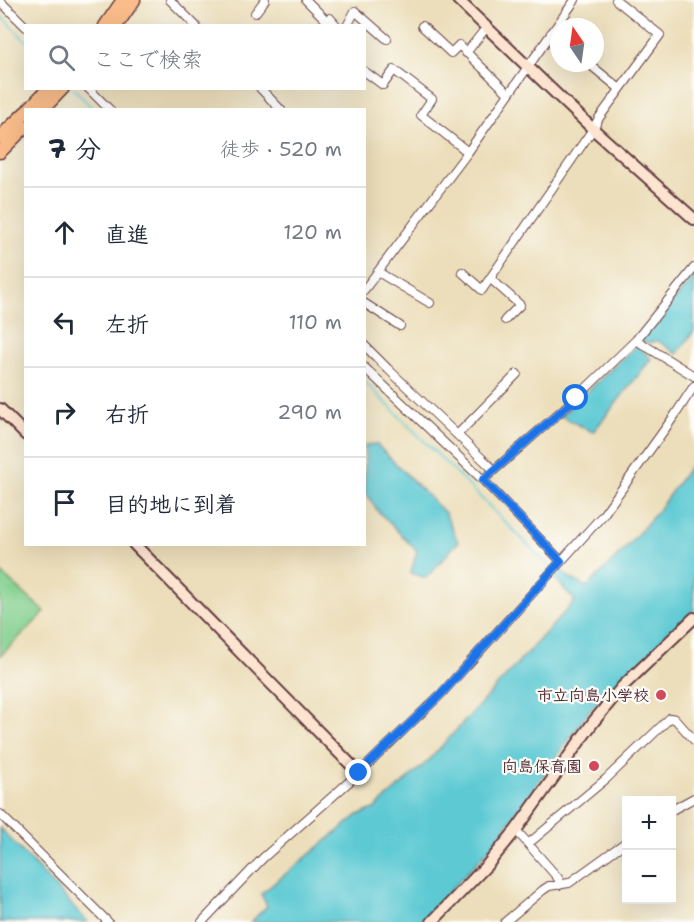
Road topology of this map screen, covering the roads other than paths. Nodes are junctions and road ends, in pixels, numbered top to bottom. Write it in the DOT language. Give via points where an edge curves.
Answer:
graph roads {
  1 [pos="123,0"];
  2 [pos="134,0"];
  3 [pos="170,0"];
  4 [pos="265,0"];
  5 [pos="306,0"];
  6 [pos="458,0"];
  7 [pos="575,0"];
  8 [pos="616,0"];
  9 [pos="0,1"];
  10 [pos="255,13"];
  11 [pos="562,18"];
  12 [pos="106,24"];
  13 [pos="117,24"];
  14 [pos="194,24"];
  15 [pos="335,24"];
  16 [pos="348,24"];
  17 [pos="24,25"];
  18 [pos="422,26"];
  19 [pos="486,28"];
  20 [pos="550,34"];
  21 [pos="387,39"];
  22 [pos="466,53"];
  23 [pos="526,67"];
  24 [pos="366,72"];
  25 [pos="599,72"];
  26 [pos="620,89"];
  27 [pos="47,90"];
  28 [pos="61,90"];
  29 [pos="90,90"];
  30 [pos="262,90"];
  31 [pos="508,93"];
  32 [pos="30,108"];
  33 [pos="44,108"];
  34 [pos="108,108"];
  35 [pos="279,108"];
  36 [pos="24,114"];
  37 [pos="24,128"];
  38 [pos="593,129"];
  39 [pos="0,137"];
  40 [pos="0,152"];
  41 [pos="468,152"];
  42 [pos="694,219"];
  43 [pos="694,268"];
  44 [pos="378,272"];
  45 [pos="462,272"];
  46 [pos="491,279"];
  47 [pos="366,287"];
  48 [pos="430,303"];
  49 [pos="366,304"];
  50 [pos="505,320"];
  51 [pos="400,326"];
  52 [pos="636,340"];
  53 [pos="366,347"];
  54 [pos="366,369"];
  55 [pos="517,374"];
  56 [pos="694,376"];
  57 [pos="694,386"];
  58 [pos="0,409"];
  59 [pos="24,433"];
  60 [pos="457,435"];
  61 [pos="494,470"];
  62 [pos="483,480"];
  63 [pos="136,546"];
  64 [pos="561,561"];
  65 [pos="694,618"];
  66 [pos="694,740"];
  67 [pos="359,773"];
  68 [pos="694,798"];
  69 [pos="676,808"];
  70 [pos="0,814"];
  71 [pos="516,830"];
  72 [pos="528,844"];
  73 [pos="622,846"];
  74 [pos="560,885"];
  75 [pos="108,922"];
  76 [pos="202,922"];
  77 [pos="432,922"];
  78 [pos="506,922"];
  1 -- 12 [label="main road"];
  2 -- 13 [label="main road"];
  3 -- 14 [label="street"];
  4 -- 10 [label="street"];
  5 -- 15 [label="street"];
  6 -- 19 [label="main road"];
  7 -- 11 [label="street"];
  8 -- 26 [label="street" via="660,35"];
  9 -- 17 [label="street"];
  16 -- 21 [label="street" via="355,11"];
  18 -- 22 [label="street" via="451,53 459,45"];
  19 -- 22 [label="street"];
  19 -- 23 [label="main road"];
  20 -- 23 [label="street"];
  22 -- 31 [label="street"];
  23 -- 31 [label="street"];
  23 -- 38 [label="main road"];
  24 -- 41 [label="street" via="383,85 394,70 432,99 421,114"];
  25 -- 26 [label="street"];
  26 -- 38 [label="street"];
  27 -- 32 [label="main road"];
  28 -- 33 [label="main road"];
  29 -- 34 [label="street"];
  30 -- 35 [label="street"];
  31 -- 41 [label="street"];
  36 -- 39 [label="main road"];
  37 -- 40 [label="main road"];
  38 -- 42 [label="main road"];
  38 -- 46 [label="street"];
  41 -- 44 [label="street"];
  43 -- 52 [label="street"];
  44 -- 47 [label="street"];
  44 -- 48 [label="street"];
  45 -- 46 [label="street" via="482,290"];
  46 -- 50 [label="street" via="520,305"];
  49 -- 51 [label="street"];
  52 -- 56 [label="street"];
  52 -- 61 [label="street"];
  53 -- 60 [label="street"];
  54 -- 62 [label="street"];
  55 -- 60 [label="street"];
  57 -- 64 [label="street" via="603,514"];
  58 -- 59 [label="main road"];
  60 -- 61 [label="street"];
  61 -- 62 [label="street"];
  62 -- 64 [label="street"];
  63 -- 67 [label="main road"];
  64 -- 67 [label="street" via="441,694"];
  65 -- 71 [label="main road" via="615,695"];
  66 -- 72 [label="street" via="670,718 614,772"];
  67 -- 76 [label="street" via="263,858"];
  68 -- 69 [label="street"];
  70 -- 75 [label="street"];
  71 -- 72 [label="street"];
  71 -- 77 [label="main road"];
  72 -- 74 [label="street"];
  73 -- 74 [label="street" via="569,883"];
  74 -- 78 [label="street" via="543,890"];
}
